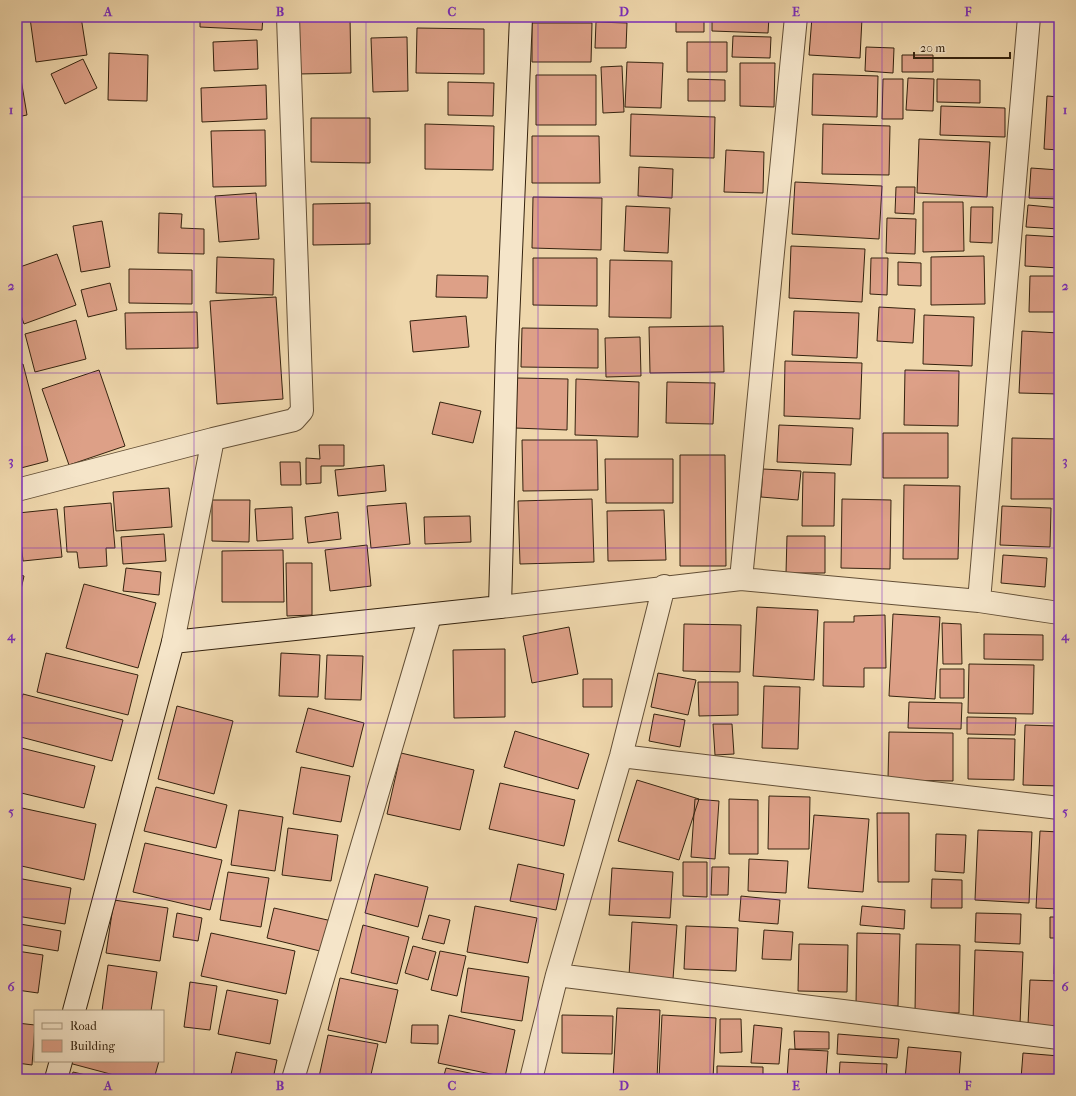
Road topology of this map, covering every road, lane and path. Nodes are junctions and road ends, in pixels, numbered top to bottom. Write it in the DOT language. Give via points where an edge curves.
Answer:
graph roads {
  1 [pos="288,17"];
  2 [pos="521,17"];
  3 [pos="796,17"];
  4 [pos="1029,17"];
  5 [pos="213,439"];
  6 [pos="17,490"];
  7 [pos="741,579"];
  8 [pos="664,586"];
  9 [pos="980,602"];
  10 [pos="500,607"];
  11 [pos="1059,613"];
  12 [pos="430,616"];
  13 [pos="172,642"];
  14 [pos="621,756"];
  15 [pos="1059,808"];
  16 [pos="557,974"];
  17 [pos="74,1010"];
  18 [pos="1059,1038"];
  19 [pos="61,1062"];
  20 [pos="56,1079"];
  21 [pos="293,1079"];
  22 [pos="531,1079"];
  1 -- 5 [label="street" via="302,411 294,420"];
  2 -- 10 [label="street" via="507,346"];
  3 -- 7 [label="street"];
  4 -- 9 [label="street"];
  5 -- 6 [label="street"];
  5 -- 13 [label="street"];
  7 -- 8 [label="street"];
  7 -- 9 [label="street"];
  8 -- 10 [label="street"];
  8 -- 14 [label="street"];
  9 -- 11 [label="street"];
  10 -- 12 [label="street"];
  12 -- 13 [label="street"];
  12 -- 21 [label="street"];
  13 -- 17 [label="street"];
  14 -- 15 [label="street"];
  14 -- 16 [label="street"];
  16 -- 18 [label="street"];
  16 -- 22 [label="street"];
  19 -- 20 [label="street"];
}
